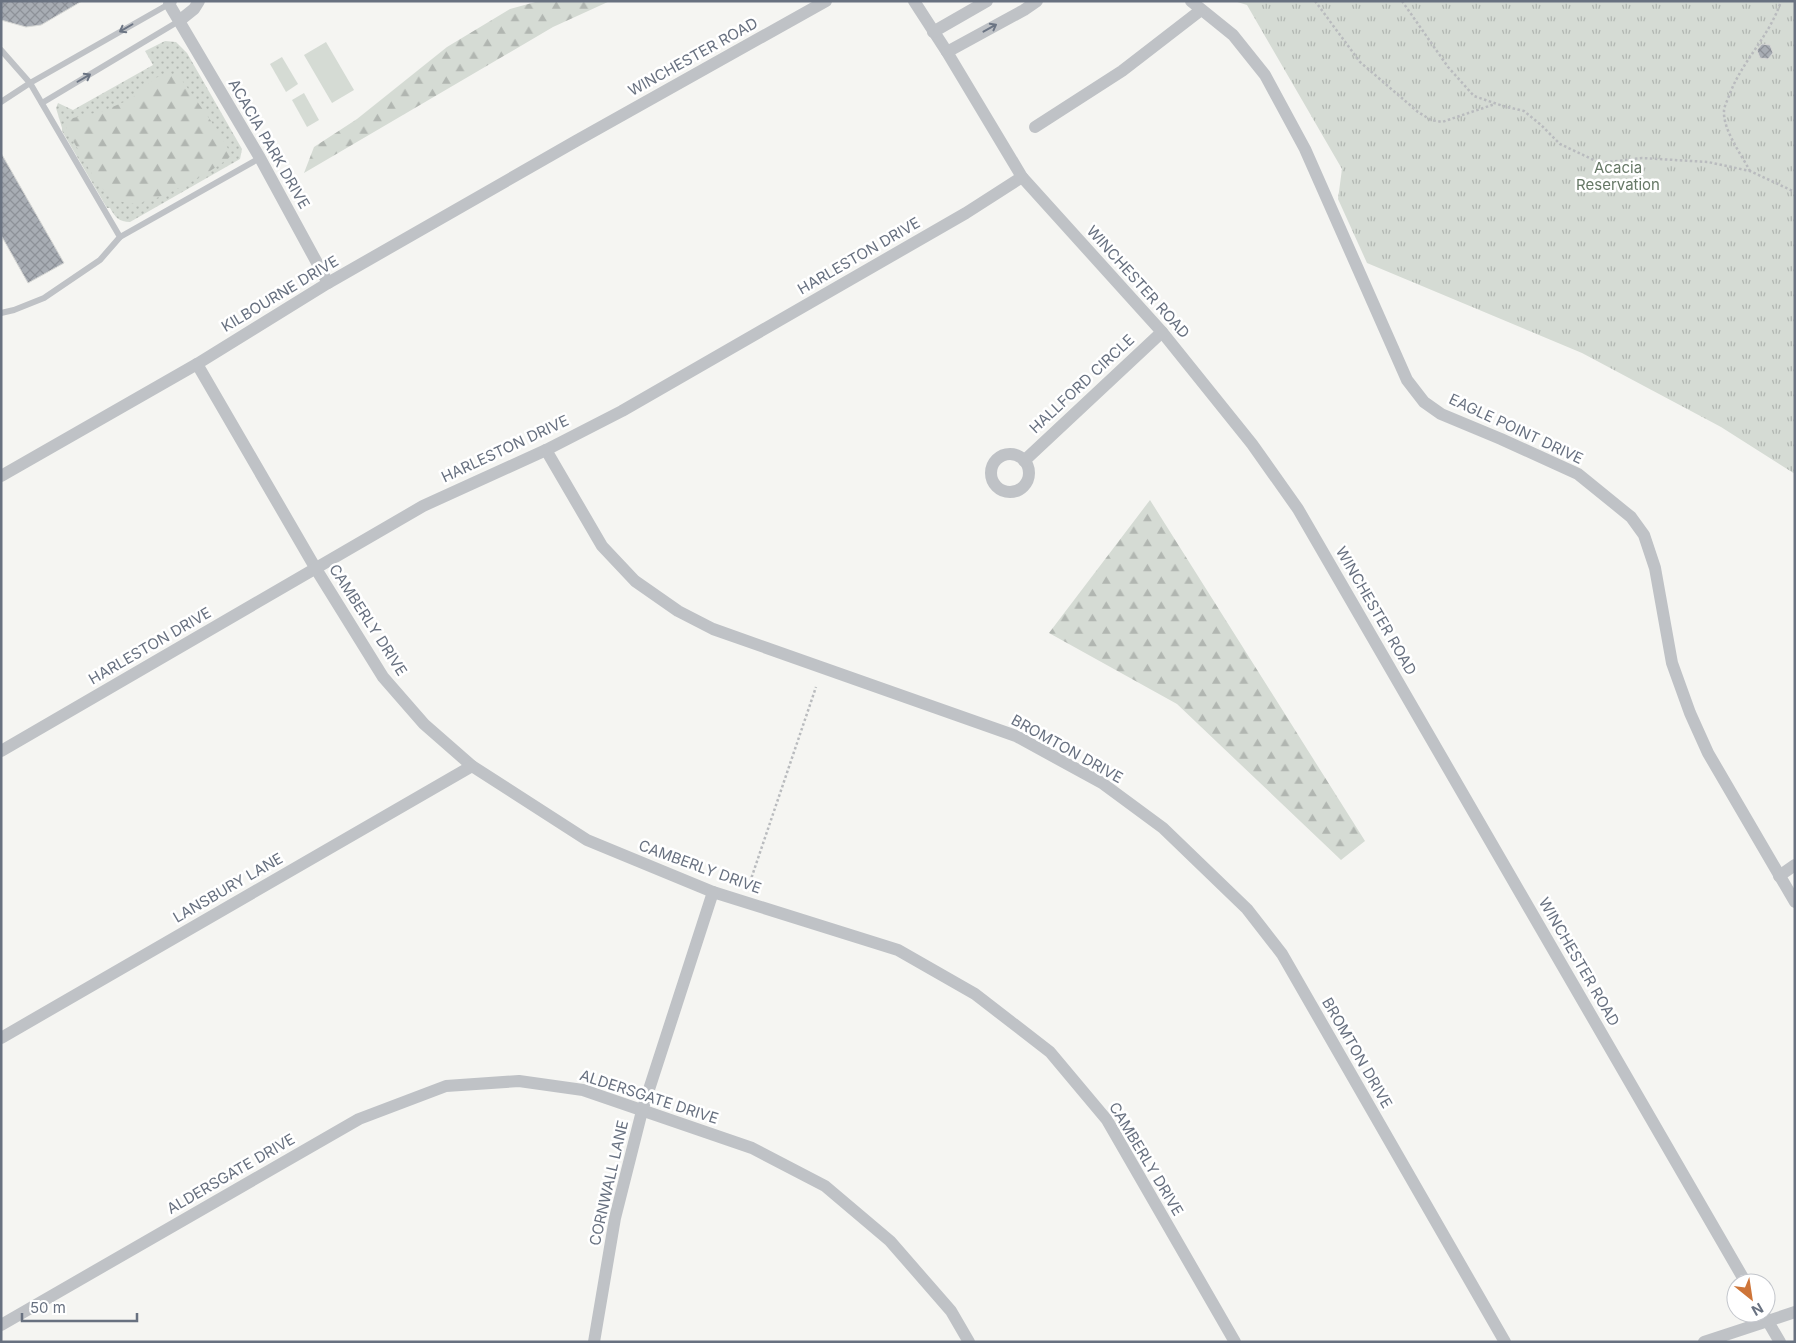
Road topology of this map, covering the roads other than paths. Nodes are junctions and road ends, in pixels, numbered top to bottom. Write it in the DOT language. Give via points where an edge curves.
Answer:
graph roads {
  1 [pos="199,1"];
  2 [pos="826,1"];
  3 [pos="914,1"];
  4 [pos="987,1"];
  5 [pos="1037,1"];
  6 [pos="1191,1"];
  7 [pos="170,2"];
  8 [pos="1201,10"];
  9 [pos="179,21"];
  10 [pos="933,32"];
  11 [pos="1,50"];
  12 [pos="947,52"];
  13 [pos="30,83"];
  14 [pos="1,102"];
  15 [pos="42,103"];
  16 [pos="1035,127"];
  17 [pos="576,141"];
  18 [pos="260,158"];
  19 [pos="1022,177"];
  20 [pos="120,236"];
  21 [pos="328,283"];
  22 [pos="1,312"];
  23 [pos="1162,332"];
  24 [pos="197,364"];
  25 [pos="546,450"];
  26 [pos="1024,461"];
  27 [pos="1,476"];
  28 [pos="316,569"];
  29 [pos="1,751"];
  30 [pos="472,766"];
  31 [pos="1795,865"];
  32 [pos="1780,876"];
  33 [pos="713,892"];
  34 [pos="1795,902"];
  35 [pos="1,1038"];
  36 [pos="642,1111"];
  37 [pos="1740,1273"];
  38 [pos="1795,1312"];
  39 [pos="1776,1315"];
  40 [pos="1750,1323"];
  41 [pos="1769,1323"];
  42 [pos="1,1325"];
  43 [pos="594,1342"];
  44 [pos="969,1342"];
  45 [pos="1235,1342"];
  46 [pos="1505,1342"];
  47 [pos="1704,1342"];
  48 [pos="1780,1342"];
  1 -- 9 [label="street"];
  2 -- 17 [label="street, WINCHESTER ROAD"];
  3 -- 10 [label="street, WINCHESTER ROAD"];
  4 -- 10 [label="street"];
  12 -- 5 [label="street, one-way"];
  6 -- 8 [label="street, EAGLE POINT DRIVE"];
  7 -- 9 [label="street, ACACIA PARK DRIVE"];
  7 -- 13 [label="lane, one-way"];
  8 -- 16 [label="street" via="1122,71"];
  8 -- 32 [label="street, EAGLE POINT DRIVE" via="1233,35 1269,82 1305,149 1407,380 1424,402 1441,414 1578,474 1631,517 1644,535 1655,568 1672,663 1690,713 1708,753"];
  15 -- 9 [label="lane, one-way"];
  9 -- 18 [label="street, ACACIA PARK DRIVE"];
  10 -- 12 [label="street, WINCHESTER ROAD"];
  11 -- 13 [label="lane"];
  12 -- 19 [label="street, WINCHESTER ROAD"];
  13 -- 14 [label="lane"];
  13 -- 15 [label="lane"];
  15 -- 20 [label="lane"];
  17 -- 21 [label="street, KILBOURNE DRIVE"];
  18 -- 20 [label="lane"];
  18 -- 21 [label="street, ACACIA PARK DRIVE"];
  19 -- 23 [label="street, WINCHESTER ROAD"];
  19 -- 25 [label="street, HARLESTON DRIVE" via="966,213 622,411"];
  20 -- 22 [label="lane" via="100,260 44,298"];
  21 -- 24 [label="street, KILBOURNE DRIVE"];
  23 -- 26 [label="street, HALLFORD CIRCLE"];
  23 -- 37 [label="street, WINCHESTER ROAD" via="1252,444 1298,509"];
  24 -- 27 [label="street, KILBOURNE DRIVE"];
  24 -- 28 [label="street, CAMBERLY DRIVE"];
  25 -- 28 [label="street, HARLESTON DRIVE" via="423,506"];
  25 -- 46 [label="street, BROMTON DRIVE" via="602,546 635,581 678,611 713,629 1016,736 1102,783 1163,828 1246,909 1282,954"];
  28 -- 29 [label="street, HARLESTON DRIVE"];
  28 -- 30 [label="street, CAMBERLY DRIVE" via="383,677 424,724"];
  30 -- 33 [label="street, CAMBERLY DRIVE" via="587,840"];
  30 -- 35 [label="street, LANSBURY LANE"];
  31 -- 32 [label="street"];
  32 -- 34 [label="street, EAGLE POINT DRIVE"];
  33 -- 36 [label="street, CORNWALL LANE"];
  33 -- 45 [label="street, CAMBERLY DRIVE" via="898,950 975,994 1050,1052 1107,1120"];
  36 -- 42 [label="street, ALDERSGATE DRIVE" via="583,1090 519,1081 446,1086 359,1119"];
  36 -- 43 [label="street, CORNWALL LANE" via="615,1218"];
  36 -- 44 [label="street, ALDERSGATE DRIVE" via="752,1148 824,1186 890,1241 951,1311"];
  38 -- 39 [label="street"];
  40 -- 47 [label="street"];
  41 -- 48 [label="street"];
}
